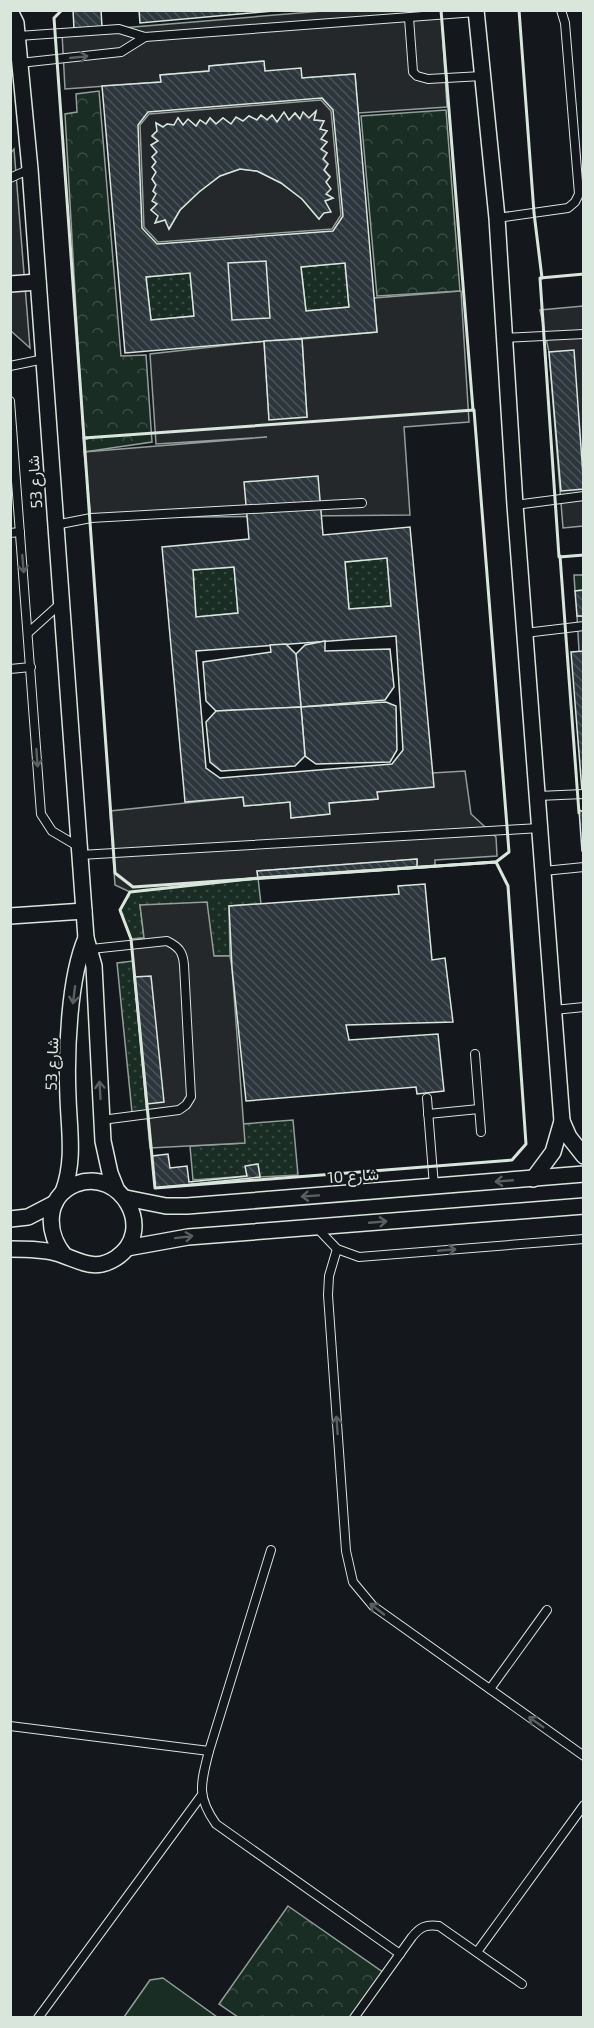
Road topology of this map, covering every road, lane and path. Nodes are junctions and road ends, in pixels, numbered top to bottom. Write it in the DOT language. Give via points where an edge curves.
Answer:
graph roads {
  1 [pos="561,10"];
  2 [pos="476,11"];
  3 [pos="409,18"];
  4 [pos="16,20"];
  5 [pos="144,37"];
  6 [pos="21,63"];
  7 [pos="482,76"];
  8 [pos="16,90"];
  9 [pos="30,169"];
  10 [pos="10,178"];
  11 [pos="497,218"];
  12 [pos="38,282"];
  13 [pos="10,284"];
  14 [pos="584,334"];
  15 [pos="503,338"];
  16 [pos="44,359"];
  17 [pos="10,366"];
  18 [pos="10,401"];
  19 [pos="584,496"];
  20 [pos="362,503"];
  21 [pos="515,505"];
  22 [pos="55,525"];
  23 [pos="20,532"];
  24 [pos="10,533"];
  25 [pos="60,604"];
  26 [pos="584,627"];
  27 [pos="29,632"];
  28 [pos="525,633"];
  29 [pos="31,667"];
  30 [pos="10,669"];
  31 [pos="584,794"];
  32 [pos="538,796"];
  33 [pos="541,827"];
  34 [pos="80,851"];
  35 [pos="584,867"];
  36 [pos="544,871"];
  37 [pos="84,911"];
  38 [pos="10,915"];
  39 [pos="88,943"];
  40 [pos="584,1007"];
  41 [pos="554,1010"];
  42 [pos="475,1054"];
  43 [pos="427,1098"];
  44 [pos="479,1109"];
  45 [pos="428,1114"];
  46 [pos="102,1120"];
  47 [pos="562,1121"];
  48 [pos="481,1132"];
  49 [pos="584,1156"];
  50 [pos="584,1174"];
  51 [pos="533,1179"];
  52 [pos="434,1186"];
  53 [pos="121,1193"];
  54 [pos="59,1198"];
  55 [pos="584,1206"];
  56 [pos="10,1219"];
  57 [pos="316,1227"];
  58 [pos="584,1239"];
  59 [pos="127,1248"];
  60 [pos="10,1249"];
  61 [pos="337,1249"];
  62 [pos="65,1256"];
  63 [pos="271,1550"];
  64 [pos="546,1610"];
  65 [pos="490,1689"];
  66 [pos="10,1726"];
  67 [pos="209,1750"];
  68 [pos="584,1755"];
  69 [pos="201,1796"];
  70 [pos="584,1805"];
  71 [pos="477,1952"];
  72 [pos="400,1954"];
  73 [pos="522,1984"];
  74 [pos="38,2018"];
  75 [pos="354,2018"];
  1 -- 11 [label="lane" via="579,194 568,208"];
  2 -- 3 [label="lane"];
  2 -- 7 [label="street"];
  3 -- 5 [label="lane"];
  3 -- 7 [label="lane" via="413,72 417,76"];
  4 -- 5 [label="lane" via="119,29"];
  4 -- 6 [label="street, شارع 53"];
  6 -- 5 [label="lane, one-way" via="121,52"];
  6 -- 8 [label="street, شارع 53"];
  7 -- 11 [label="street"];
  8 -- 9 [label="street, شارع 53"];
  9 -- 10 [label="lane"];
  9 -- 12 [label="street, شارع 53"];
  11 -- 15 [label="street"];
  12 -- 13 [label="street"];
  12 -- 16 [label="street, شارع 53"];
  14 -- 15 [label="lane"];
  15 -- 21 [label="street"];
  16 -- 17 [label="lane"];
  16 -- 22 [label="street, شارع 53"];
  18 -- 23 [label="lane"];
  19 -- 21 [label="lane"];
  20 -- 22 [label="lane" via="91,518"];
  21 -- 28 [label="street"];
  22 -- 25 [label="street, شارع 53"];
  23 -- 24 [label="lane"];
  23 -- 27 [label="lane, one-way"];
  25 -- 27 [label="lane"];
  25 -- 34 [label="street, شارع 53"];
  26 -- 28 [label="lane"];
  27 -- 29 [label="lane"];
  28 -- 32 [label="street"];
  29 -- 30 [label="lane"];
  29 -- 34 [label="lane, one-way" via="41,814 52,831"];
  31 -- 32 [label="lane"];
  32 -- 33 [label="street"];
  33 -- 34 [label="lane"];
  33 -- 36 [label="street"];
  34 -- 37 [label="street, شارع 53"];
  35 -- 36 [label="lane"];
  36 -- 41 [label="street"];
  37 -- 38 [label="street"];
  37 -- 39 [label="street, شارع 53"];
  46 -- 39 [label="street, شارع 53, one-way"];
  39 -- 46 [label="lane" via="167,941 183,954 184,965 190,1097 186,1105 179,1110"];
  39 -- 54 [label="street, شارع 53, one-way" via="80,954 73,1005 68,1083 71,1162"];
  40 -- 41 [label="lane"];
  41 -- 47 [label="street"];
  42 -- 44 [label="lane"];
  43 -- 45 [label="lane"];
  44 -- 45 [label="lane"];
  44 -- 48 [label="lane"];
  45 -- 52 [label="lane"];
  46 -- 53 [label="street, شارع 53" via="105,1158"];
  47 -- 49 [label="street"];
  47 -- 51 [label="street" via="553,1152"];
  50 -- 51 [label="street, شارع 10"];
  51 -- 52 [label="street, شارع 10, one-way"];
  52 -- 53 [label="street, شارع 10, one-way" via="187,1206 146,1203"];
  53 -- 54 [label="street" via="103,1182 89,1181 76,1184"];
  53 -- 59 [label="street" via="135,1223"];
  54 -- 56 [label="street" via="28,1217"];
  54 -- 62 [label="street" via="50,1217 50,1232"];
  57 -- 55 [label="street, one-way"];
  59 -- 57 [label="street, one-way" via="188,1237"];
  57 -- 61 [label="lane"];
  61 -- 58 [label="lane, one-way" via="370,1257"];
  59 -- 62 [label="street" via="104,1264 77,1263"];
  60 -- 62 [label="street"];
  65 -- 61 [label="lane, one-way" via="372,1606 353,1582 346,1551 328,1295"];
  63 -- 67 [label="lane"];
  64 -- 65 [label="lane"];
  68 -- 65 [label="lane, one-way"];
  66 -- 67 [label="lane"];
  67 -- 69 [label="lane"];
  69 -- 72 [label="lane" via="216,1824"];
  69 -- 74 [label="lane"];
  70 -- 71 [label="lane"];
  71 -- 72 [label="lane" via="439,1926 428,1925 418,1929"];
  71 -- 73 [label="lane"];
  72 -- 75 [label="lane"];
}
